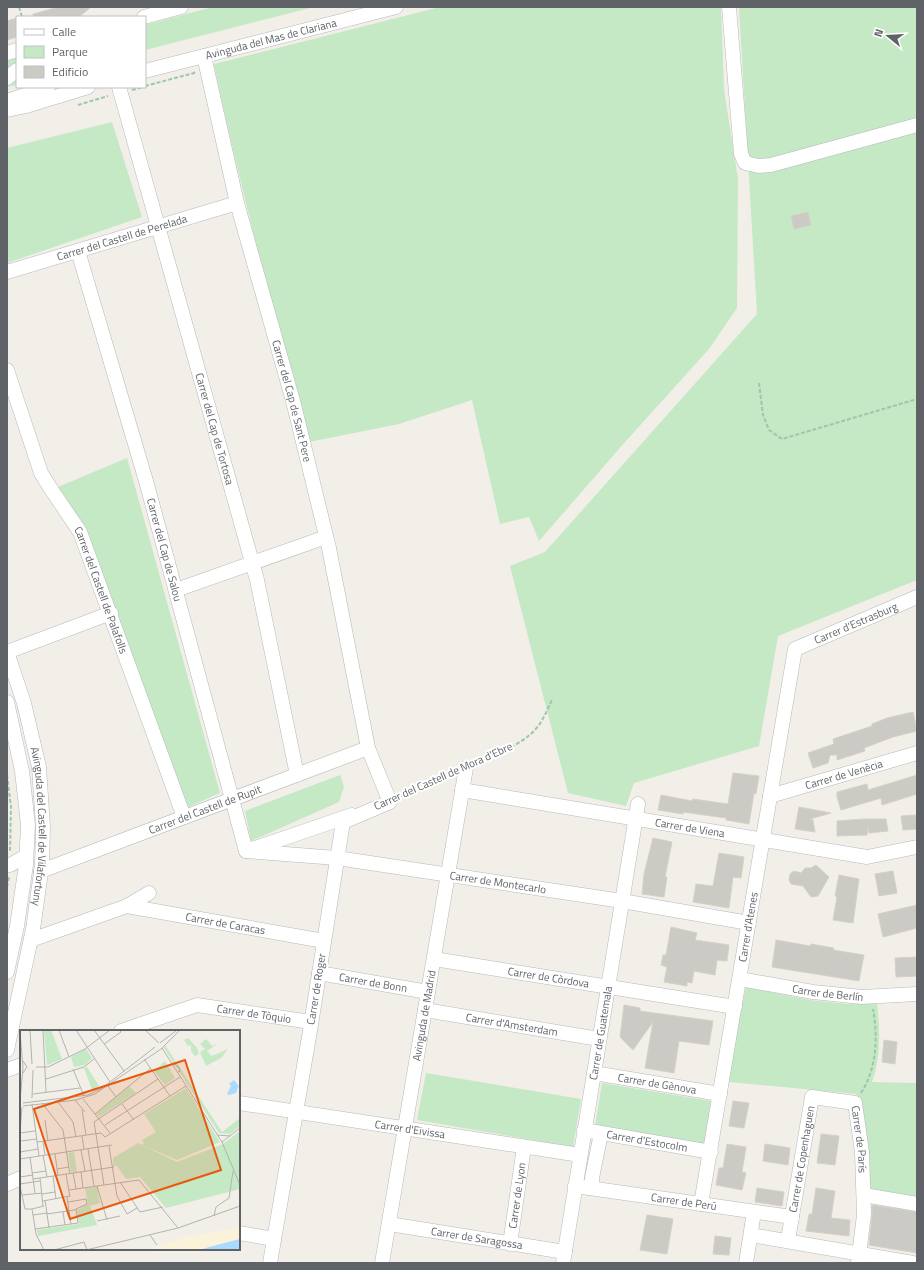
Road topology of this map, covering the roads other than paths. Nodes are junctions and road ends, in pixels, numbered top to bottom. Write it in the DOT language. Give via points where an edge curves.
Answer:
graph roads {
  1 [pos="181,7"];
  2 [pos="396,7"];
  3 [pos="729,7"];
  4 [pos="146,16"];
  5 [pos="204,56"];
  6 [pos="16,71"];
  7 [pos="146,71"];
  8 [pos="7,78"];
  9 [pos="45,88"];
  10 [pos="64,88"];
  11 [pos="85,88"];
  12 [pos="119,88"];
  13 [pos="7,101"];
  14 [pos="26,106"];
  15 [pos="7,110"];
  16 [pos="917,124"];
  17 [pos="237,203"];
  18 [pos="158,227"];
  19 [pos="78,251"];
  20 [pos="7,272"];
  21 [pos="7,370"];
  22 [pos="326,537"];
  23 [pos="252,563"];
  24 [pos="176,590"];
  25 [pos="917,597"];
  26 [pos="111,613"];
  27 [pos="795,649"];
  28 [pos="7,652"];
  29 [pos="7,702"];
  30 [pos="368,748"];
  31 [pos="917,753"];
  32 [pos="466,768"];
  33 [pos="297,775"];
  34 [pos="462,790"];
  35 [pos="770,796"];
  36 [pos="232,799"];
  37 [pos="390,802"];
  38 [pos="638,804"];
  39 [pos="184,817"];
  40 [pos="636,819"];
  41 [pos="763,840"];
  42 [pos="917,847"];
  43 [pos="246,851"];
  44 [pos="26,856"];
  45 [pos="337,858"];
  46 [pos="8,865"];
  47 [pos="41,871"];
  48 [pos="448,875"];
  49 [pos="149,894"];
  50 [pos="622,901"];
  51 [pos="127,906"];
  52 [pos="749,924"];
  53 [pos="31,940"];
  54 [pos="324,941"];
  55 [pos="434,959"];
  56 [pos="7,972"];
  57 [pos="319,973"];
  58 [pos="740,979"];
  59 [pos="608,986"];
  60 [pos="428,992"];
  61 [pos="917,994"];
  62 [pos="735,1007"];
  63 [pos="425,1010"];
  64 [pos="311,1022"];
  65 [pos="124,1030"];
  66 [pos="599,1039"];
  67 [pos="7,1050"];
  68 [pos="20,1065"];
  69 [pos="7,1070"];
  70 [pos="594,1073"];
  71 [pos="720,1094"];
  72 [pos="855,1102"];
  73 [pos="240,1103"];
  74 [pos="296,1111"];
  75 [pos="405,1128"];
  76 [pos="584,1130"];
  77 [pos="600,1133"];
  78 [pos="524,1147"];
  79 [pos="711,1152"];
  80 [pos="580,1155"];
  81 [pos="20,1178"];
  82 [pos="7,1184"];
  83 [pos="575,1186"];
  84 [pos="592,1188"];
  85 [pos="864,1195"];
  86 [pos="701,1204"];
  87 [pos="917,1204"];
  88 [pos="754,1212"];
  89 [pos="792,1218"];
  90 [pos="389,1224"];
  91 [pos="240,1233"];
  92 [pos="751,1235"];
  93 [pos="274,1239"];
  94 [pos="788,1240"];
  95 [pos="510,1244"];
  96 [pos="564,1258"];
  97 [pos="858,1258"];
  98 [pos="270,1263"];
  99 [pos="382,1263"];
  100 [pos="746,1263"];
  101 [pos="913,1263"];
  1 -- 4 [label="street"];
  2 -- 5 [label="street, Avinguda del Mas de Clariana"];
  3 -- 16 [label="street" via="741,154 745,163 771,165"];
  5 -- 7 [label="street, Avinguda del Mas de Clariana"];
  5 -- 17 [label="street, Carrer del Cap de Sant Pere"];
  6 -- 8 [label="street"];
  9 -- 13 [label="street"];
  10 -- 14 [label="street" via="40,94"];
  11 -- 14 [label="street"];
  12 -- 18 [label="street, Carrer del Cap de Tortosa"];
  14 -- 15 [label="street"];
  17 -- 18 [label="street, Carrer del Castell de Perelada"];
  17 -- 22 [label="street, Carrer del Cap de Sant Pere" via="293,401"];
  18 -- 19 [label="street, Carrer del Castell de Perelada"];
  18 -- 23 [label="street, Carrer del Cap de Tortosa"];
  19 -- 20 [label="street, Carrer del Castell de Perelada"];
  19 -- 24 [label="street, Carrer del Cap de Salou"];
  21 -- 26 [label="street, Carrer del Castell de Palafolls" via="42,473 80,532"];
  22 -- 23 [label="street"];
  22 -- 30 [label="street, Carrer del Cap de Sant Pere"];
  23 -- 24 [label="street"];
  23 -- 33 [label="street, Carrer del Cap de Tortosa"];
  24 -- 36 [label="street, Carrer del Cap de Salou"];
  25 -- 27 [label="street, Carrer d'Estrasburg"];
  26 -- 28 [label="street"];
  26 -- 39 [label="street, Carrer del Castell de Palafolls"];
  27 -- 35 [label="street, Carrer d'Atenes"];
  28 -- 47 [label="street, Avinguda del Castell de Vilafortuny" via="24,703 39,767 43,827"];
  29 -- 44 [label="street, Avinguda del Castell de Vilafortuny" via="22,771 28,825"];
  30 -- 33 [label="street, Carrer del Castell de Rupit"];
  30 -- 37 [label="street"];
  31 -- 35 [label="street, Carrer de Venècia"];
  32 -- 34 [label="street, Avinguda de Madrid"];
  33 -- 36 [label="street, Carrer del Castell de Rupit"];
  34 -- 40 [label="street, Carrer de Viena"];
  34 -- 48 [label="street, Avinguda de Madrid"];
  35 -- 41 [label="street, Carrer d'Atenes"];
  36 -- 39 [label="street, Carrer del Castell de Rupit"];
  36 -- 43 [label="street, Carrer del Cap de Salou"];
  37 -- 43 [label="street, Carrer del Castell de Mora d'Ebre"];
  37 -- 45 [label="street, Carrer de Roger" via="343,822"];
  38 -- 40 [label="street, Carrer de Guatemala"];
  39 -- 47 [label="street, Carrer del Castell de Rupit"];
  40 -- 41 [label="street, Carrer de Viena"];
  40 -- 50 [label="street, Carrer de Guatemala"];
  41 -- 42 [label="street, Carrer de Viena" via="867,857"];
  41 -- 52 [label="street, Carrer d'Atenes"];
  43 -- 45 [label="street, Carrer de Montecarlo"];
  44 -- 46 [label="street"];
  44 -- 56 [label="street, Avinguda del Castell de Vilafortuny" via="17,926"];
  45 -- 48 [label="street, Carrer de Montecarlo"];
  45 -- 54 [label="street, Carrer de Roger"];
  47 -- 53 [label="street, Avinguda del Castell de Vilafortuny"];
  48 -- 50 [label="street, Carrer de Montecarlo"];
  48 -- 55 [label="street, Avinguda de Madrid"];
  49 -- 51 [label="street"];
  50 -- 52 [label="street, Carrer de Montecarlo"];
  50 -- 59 [label="street, Carrer de Guatemala"];
  51 -- 53 [label="street"];
  51 -- 54 [label="street, Carrer de Caracas"];
  52 -- 58 [label="street, Carrer d'Atenes"];
  53 -- 67 [label="street, Avinguda del Castell de Vilafortuny"];
  54 -- 57 [label="street, Carrer de Roger"];
  55 -- 59 [label="street, Carrer de Còrdova"];
  55 -- 60 [label="street, Avinguda de Madrid"];
  57 -- 60 [label="street, Carrer de Bonn"];
  57 -- 64 [label="street, Carrer de Roger"];
  58 -- 61 [label="street, Carrer de Berlín" via="813,992 870,996"];
  58 -- 62 [label="street, Carrer d'Atenes"];
  59 -- 62 [label="street, Carrer de Còrdova"];
  59 -- 66 [label="street, Carrer de Guatemala"];
  60 -- 63 [label="street, Avinguda de Madrid"];
  62 -- 71 [label="street, Carrer d'Atenes"];
  63 -- 66 [label="street, Carrer d'Amsterdam"];
  63 -- 75 [label="street, Avinguda de Madrid"];
  64 -- 65 [label="street, Carrer de Tòquio" via="197,1005"];
  64 -- 74 [label="street, Carrer de Roger"];
  66 -- 70 [label="street, Carrer de Guatemala"];
  68 -- 69 [label="street"];
  70 -- 71 [label="street, Carrer de Gènova"];
  70 -- 76 [label="street, Carrer de Guatemala"];
  71 -- 79 [label="street, Carrer d'Atenes"];
  72 -- 85 [label="street, Carrer de París" via="862,1152"];
  72 -- 89 [label="street, Carrer de Copenhaguen" via="812,1097"];
  73 -- 74 [label="street, Carrer d'Eivissa"];
  74 -- 75 [label="street, Carrer d'Eivissa"];
  74 -- 93 [label="street, Carrer de Roger"];
  75 -- 78 [label="street, Carrer d'Eivissa"];
  75 -- 90 [label="street, Avinguda de Madrid"];
  76 -- 77 [label="street, Carrer d'Estocolm"];
  76 -- 80 [label="street, Carrer de Guatemala"];
  77 -- 79 [label="street, Carrer d'Estocolm"];
  77 -- 84 [label="street"];
  78 -- 80 [label="street, Carrer d'Eivissa"];
  78 -- 95 [label="street, Carrer de Lyon"];
  79 -- 86 [label="street, Carrer d'Atenes"];
  80 -- 83 [label="street, Carrer de Guatemala"];
  81 -- 82 [label="street"];
  83 -- 84 [label="street, Carrer de Perú"];
  83 -- 96 [label="street, Carrer de Guatemala"];
  84 -- 86 [label="street, Carrer de Perú"];
  85 -- 87 [label="street"];
  85 -- 97 [label="street, Carrer de París"];
  86 -- 88 [label="street, Carrer de Perú"];
  88 -- 89 [label="street, Carrer de Perú"];
  88 -- 92 [label="street"];
  89 -- 94 [label="street, Carrer de Copenhaguen"];
  90 -- 95 [label="street, Carrer de Saragossa"];
  90 -- 99 [label="street, Avinguda de Madrid"];
  91 -- 93 [label="street"];
  92 -- 94 [label="street"];
  92 -- 100 [label="street"];
  93 -- 98 [label="street, Carrer de Roger"];
  94 -- 97 [label="street"];
  95 -- 96 [label="street, Carrer de Saragossa"];
  97 -- 101 [label="street"];
}
